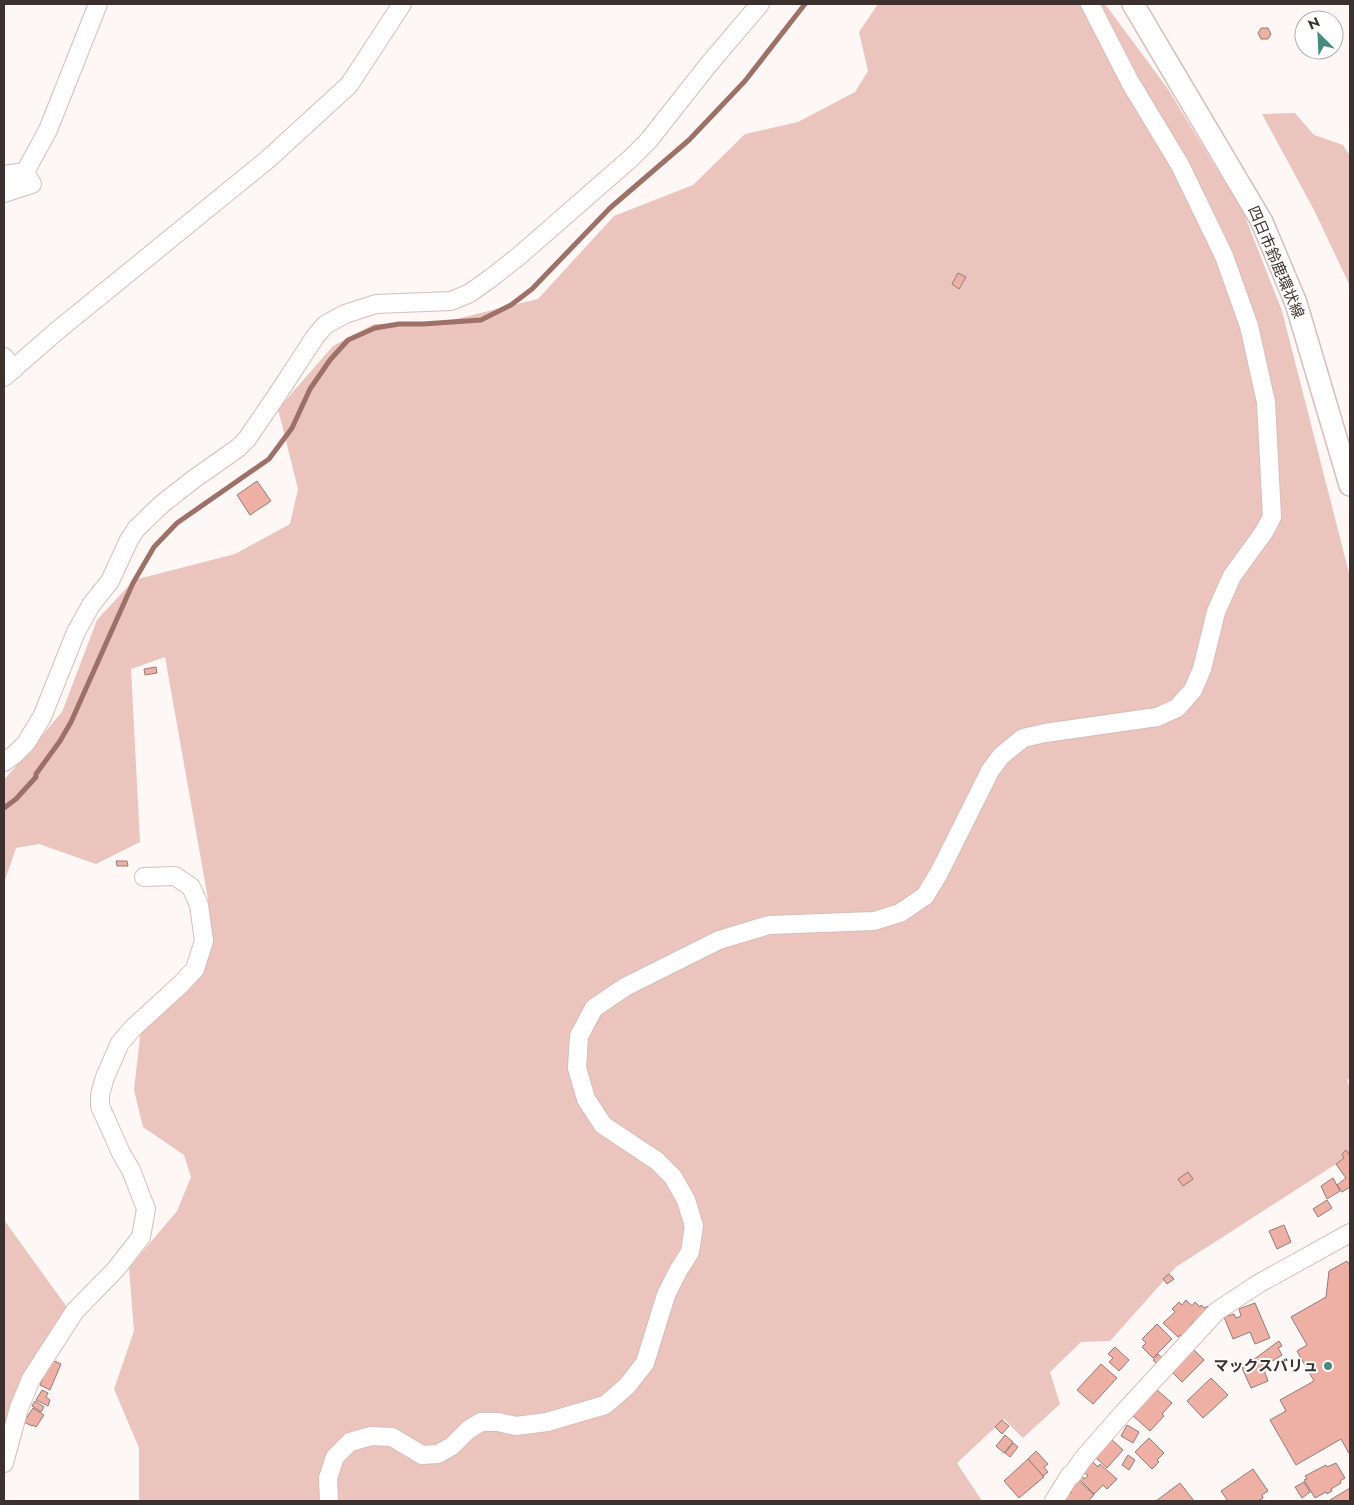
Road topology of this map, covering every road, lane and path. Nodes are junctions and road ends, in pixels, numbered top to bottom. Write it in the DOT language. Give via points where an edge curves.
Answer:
graph roads {
  1 [pos="98,4"];
  2 [pos="402,4"];
  3 [pos="760,4"];
  4 [pos="1090,4"];
  5 [pos="1133,4"];
  6 [pos="25,172"];
  7 [pos="4,175"];
  8 [pos="4,193"];
  9 [pos="7,368"];
  10 [pos="1350,485"];
  11 [pos="4,762"];
  12 [pos="144,877"];
  13 [pos="1350,1233"];
  14 [pos="4,1463"];
  15 [pos="329,1501"];
  16 [pos="1054,1501"];
  1 -- 6 [label="street" via="48,130"];
  2 -- 9 [label="street" via="349,85 267,160"];
  3 -- 11 [label="street" via="649,140 520,256 491,278 470,293 451,301 376,304 345,314 325,326 247,439 162,504 136,529 110,581 76,632 42,718 26,743"];
  4 -- 15 [label="street" via="1130,82 1180,165 1224,256 1250,326 1266,402 1272,517 1232,576 1216,612 1202,669 1193,690 1177,708 1157,717 1023,738 1001,756 990,771 926,896 900,913 874,921 769,925 728,937 625,987 594,1008 579,1036 577,1068 586,1099 603,1125 657,1161 673,1177 686,1200 694,1226 690,1252 666,1295 645,1363 627,1386 604,1405 547,1422 516,1426 481,1422 438,1454 422,1455 392,1437 371,1436 350,1442 335,1457 328,1478"];
  5 -- 10 [label="main road, 四日市鈴鹿環状線" via="1262,222 1296,303"];
  6 -- 7 [label="street"];
  6 -- 8 [label="street" via="32,184"];
  12 -- 14 [label="street" via="175,876 191,887 199,905 204,941 195,969 120,1043 100,1095 100,1106 146,1209 142,1237 75,1311 31,1379 19,1408"];
  13 -- 16 [label="street" via="1258,1284 1217,1312 1082,1460"];
}
